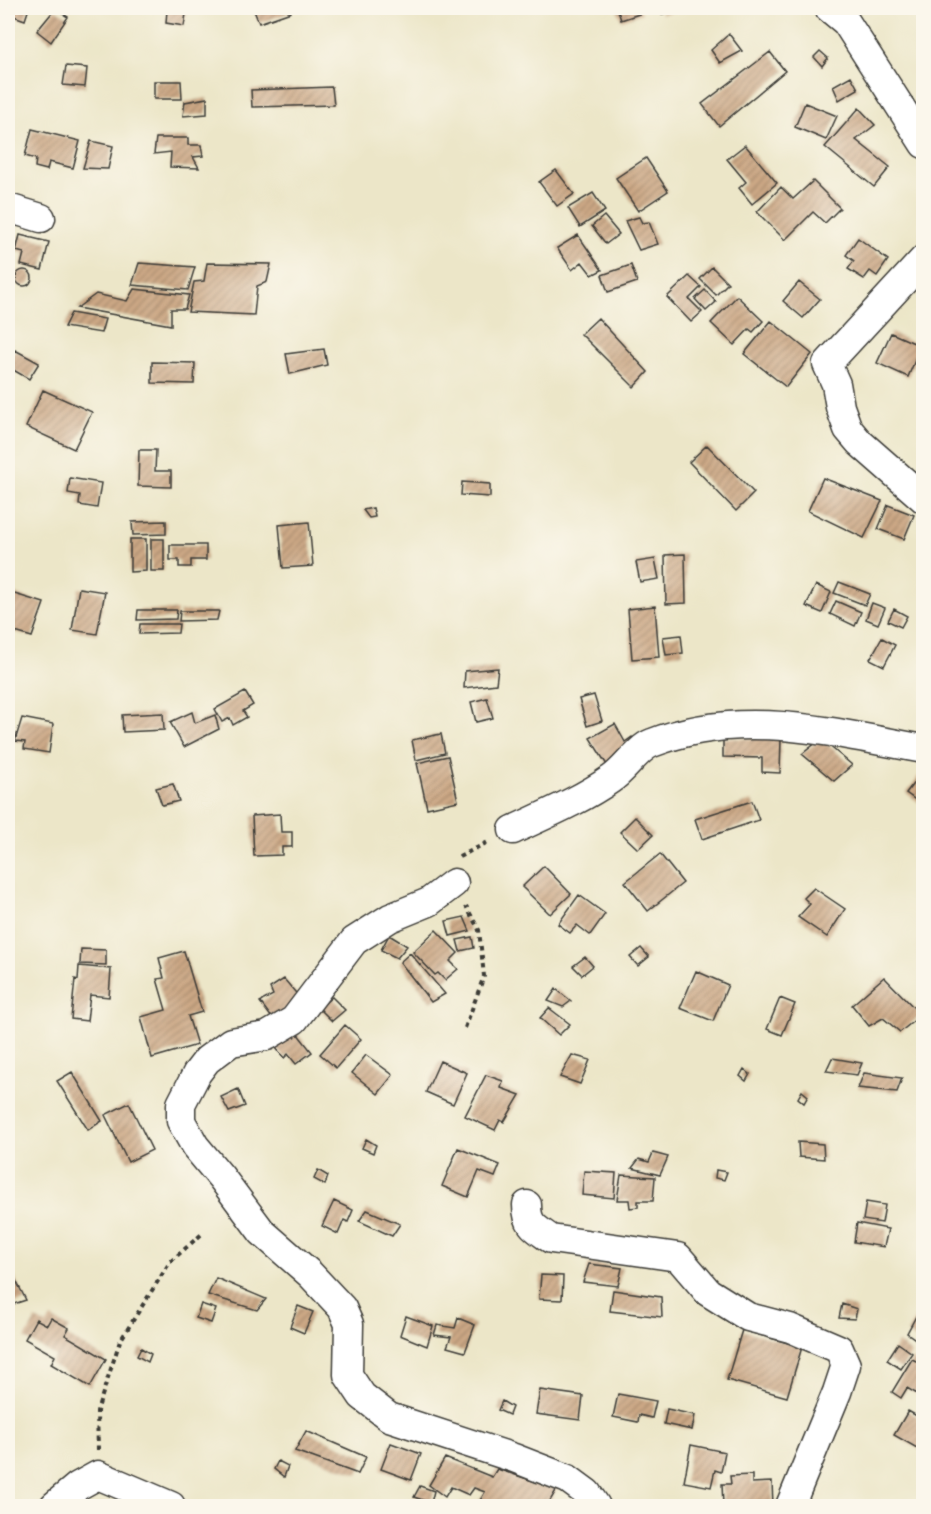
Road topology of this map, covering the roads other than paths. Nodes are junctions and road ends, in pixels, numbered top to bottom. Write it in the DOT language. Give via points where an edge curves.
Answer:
graph roads {
  1 [pos="829,8"];
  2 [pos="924,144"];
  3 [pos="8,208"];
  4 [pos="41,218"];
  5 [pos="924,259"];
  6 [pos="924,499"];
  7 [pos="924,748"];
  8 [pos="513,830"];
  9 [pos="454,882"];
  10 [pos="527,1205"];
  11 [pos="54,1506"];
  12 [pos="171,1506"];
  13 [pos="596,1506"];
  14 [pos="790,1506"];
  1 -- 2 [label="street" via="846,22"];
  3 -- 4 [label="street"];
  5 -- 6 [label="street" via="827,364 848,429"];
  7 -- 8 [label="street" via="814,728 761,724 697,729 650,744 614,777 585,796"];
  9 -- 13 [label="street" via="429,902 390,918 354,941 294,1020 267,1036 231,1042 207,1060 180,1104 181,1121 195,1146 261,1232 342,1308 349,1324 348,1376 362,1396 389,1417 568,1479 587,1492"];
  10 -- 14 [label="street" via="527,1218 551,1239 678,1257 708,1292 748,1317 790,1328 840,1349 846,1365"];
  11 -- 12 [label="street" via="98,1475"];
}
